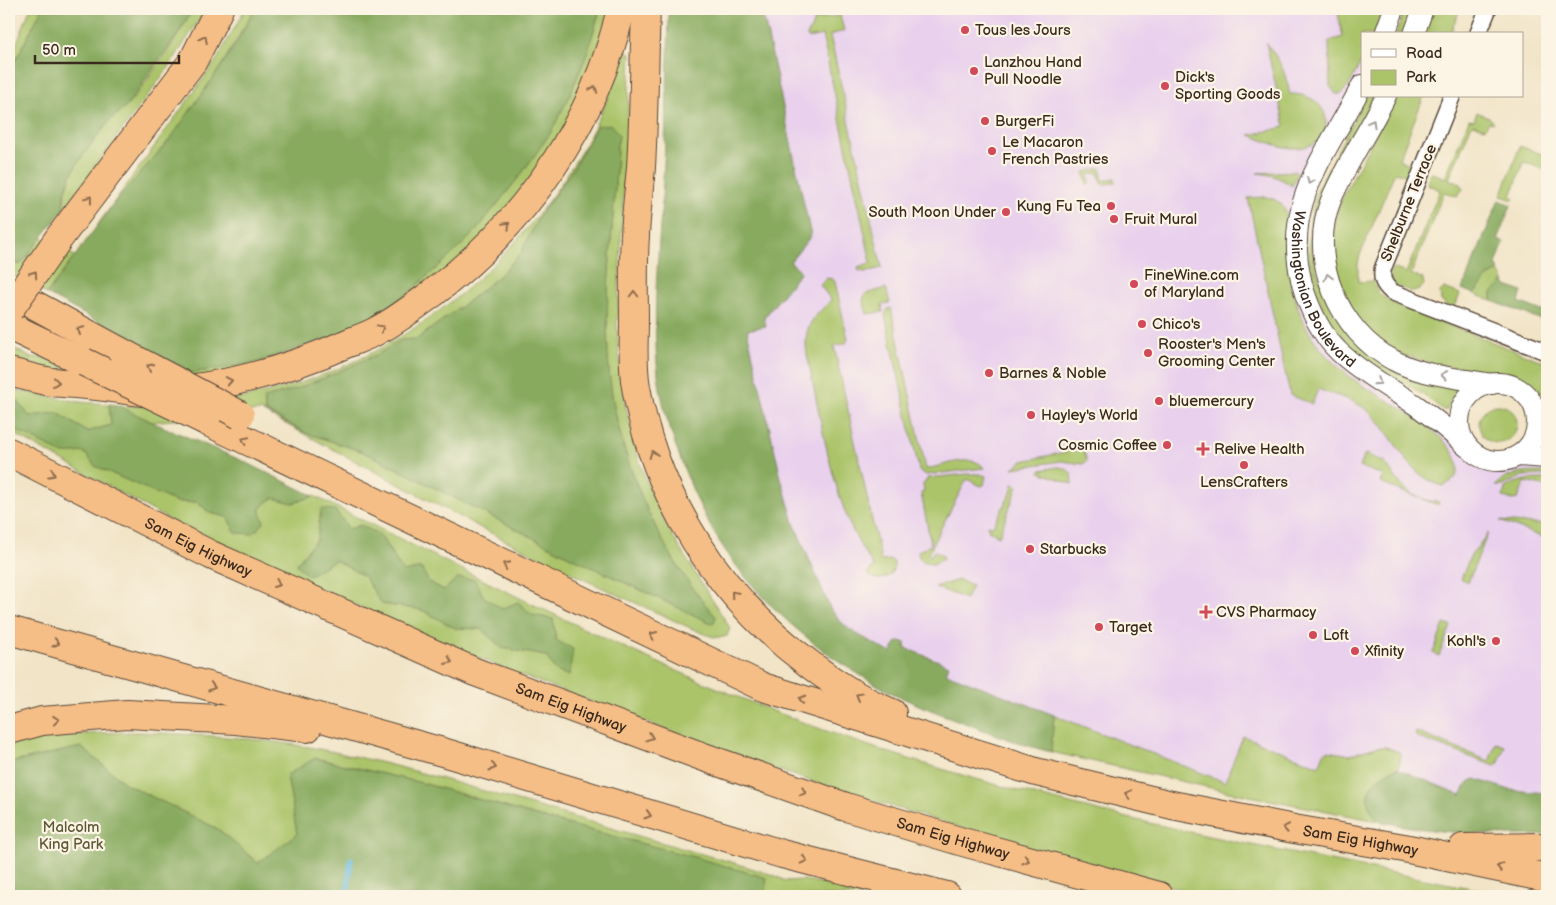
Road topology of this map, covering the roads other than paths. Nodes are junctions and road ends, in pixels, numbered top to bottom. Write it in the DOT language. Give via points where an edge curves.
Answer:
graph roads {
  1 [pos="219,9"];
  2 [pos="621,9"];
  3 [pos="646,9"];
  4 [pos="1394,9"];
  5 [pos="1423,9"];
  6 [pos="1488,9"];
  7 [pos="1386,32"];
  8 [pos="1415,32"];
  9 [pos="1479,32"];
  10 [pos="1361,87"];
  11 [pos="1385,98"];
  12 [pos="1451,98"];
  13 [pos="9,291"];
  14 [pos="9,310"];
  15 [pos="9,326"];
  16 [pos="1547,352"];
  17 [pos="9,372"];
  18 [pos="1492,384"];
  19 [pos="1520,390"];
  20 [pos="1547,409"];
  21 [pos="1467,447"];
  22 [pos="9,452"];
  23 [pos="1517,456"];
  24 [pos="1547,458"];
  25 [pos="447,537"];
  26 [pos="9,630"];
  27 [pos="9,730"];
  28 [pos="446,753"];
  29 [pos="999,760"];
  30 [pos="1547,847"];
  31 [pos="1404,848"];
  32 [pos="1547,878"];
  33 [pos="929,893"];
  34 [pos="947,896"];
  35 [pos="1159,896"];
  14 -- 1 [label="highway, one-way, bridge" via="59,238 193,61"];
  17 -- 2 [label="highway, one-way" via="49,382 145,392 181,390 283,369 380,329 412,309 474,259 539,188 567,145 589,102"];
  29 -- 3 [label="highway, one-way" via="881,709 824,675 792,651 733,594 712,568 668,491 644,423 634,356 635,237 641,168"];
  4 -- 7 [label="street"];
  5 -- 8 [label="street"];
  6 -- 9 [label="street"];
  10 -- 21 [label="street, Washingtonian Boulevard, one-way" via="1310,180 1302,201 1297,232 1302,283 1309,305 1329,342 1374,380 1444,426"];
  18 -- 11 [label="street, Washingtonian Boulevard, one-way" via="1429,373 1393,361 1360,335 1343,313 1327,277 1324,230 1330,202"];
  12 -- 16 [label="street, Shelburne Terrace" via="1383,268 1384,285 1392,292"];
  25 -- 13 [label="highway, one-way, bridge" via="240,415"];
  25 -- 15 [label="highway, one-way, bridge"];
  18 -- 19 [label="street"];
  18 -- 21 [label="street" via="1473,392 1461,408 1459,428"];
  19 -- 20 [label="street"];
  19 -- 23 [label="street" via="1533,405 1537,424 1531,443"];
  21 -- 23 [label="street" via="1475,455 1496,462"];
  22 -- 35 [label="highway, Sam Eig Highway, one-way" via="211,555 475,672 846,807"];
  23 -- 24 [label="street"];
  29 -- 25 [label="highway, one-way" via="763,687"];
  26 -- 28 [label="highway, one-way"];
  27 -- 28 [label="highway, one-way" via="42,722 147,715 291,725"];
  28 -- 33 [label="highway, one-way" via="773,852"];
  31 -- 29 [label="highway, Sam Eig Highway, one-way" via="1294,830 1172,804 1036,772"];
  30 -- 31 [label="highway"];
  32 -- 31 [label="highway, Sam Eig Highway, one-way"];
  33 -- 34 [label="highway"];
}
